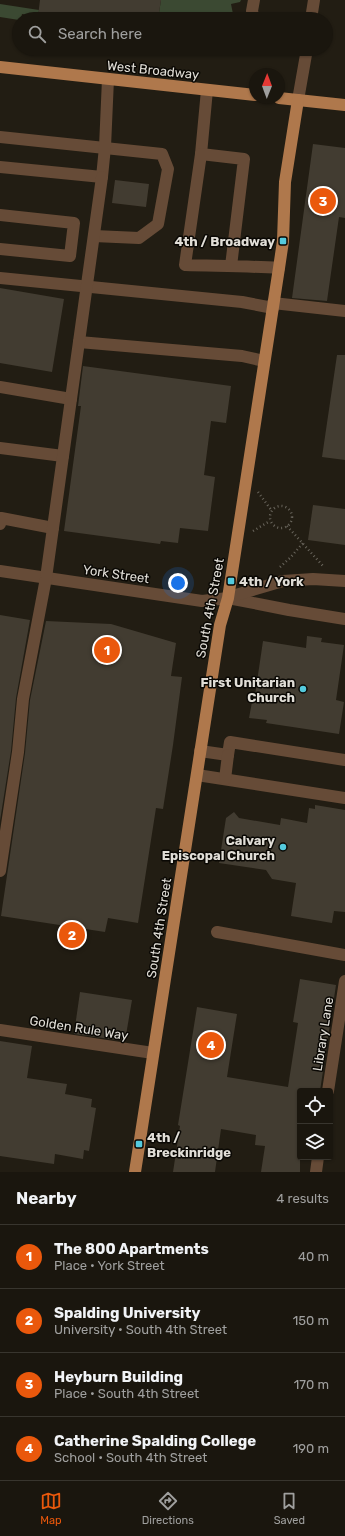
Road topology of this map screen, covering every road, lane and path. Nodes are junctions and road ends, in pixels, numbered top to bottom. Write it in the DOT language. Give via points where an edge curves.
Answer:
graph roads {
  1 [pos="254,0"];
  2 [pos="314,0"];
  3 [pos="252,12"];
  4 [pos="312,12"];
  5 [pos="306,56"];
  6 [pos="0,67"];
  7 [pos="108,79"];
  8 [pos="207,90"];
  9 [pos="249,94"];
  10 [pos="285,99"];
  11 [pos="298,100"];
  12 [pos="345,105"];
  13 [pos="0,137"];
  14 [pos="105,147"];
  15 [pos="201,154"];
  16 [pos="0,167"];
  17 [pos="102,177"];
  18 [pos="0,215"];
  19 [pos="94,236"];
  20 [pos="0,249"];
  21 [pos="231,266"];
  22 [pos="279,268"];
  23 [pos="0,278"];
  24 [pos="86,286"];
  25 [pos="273,305"];
  26 [pos="345,311"];
  27 [pos="79,342"];
  28 [pos="264,361"];
  29 [pos="0,386"];
  30 [pos="71,399"];
  31 [pos="0,448"];
  32 [pos="63,456"];
  33 [pos="254,488"];
  34 [pos="272,511"];
  35 [pos="270,521"];
  36 [pos="0,524"];
  37 [pos="287,526"];
  38 [pos="53,528"];
  39 [pos="247,534"];
  40 [pos="303,543"];
  41 [pos="324,566"];
  42 [pos="280,567"];
  43 [pos="0,571"];
  44 [pos="46,578"];
  45 [pos="345,580"];
  46 [pos="228,598"];
  47 [pos="345,619"];
  48 [pos="200,751"];
  49 [pos="228,755"];
  50 [pos="345,760"];
  51 [pos="197,775"];
  52 [pos="225,779"];
  53 [pos="345,798"];
  54 [pos="0,871"];
  55 [pos="217,932"];
  56 [pos="345,955"];
  57 [pos="345,981"];
  58 [pos="342,1019"];
  59 [pos="0,1030"];
  60 [pos="153,1053"];
  61 [pos="329,1088"];
  62 [pos="318,1160"];
  63 [pos="135,1172"];
  64 [pos="316,1172"];
  1 -- 3 [label="street"];
  2 -- 4 [label="street"];
  5 -- 11 [label="street, South 4th Street"];
  6 -- 7 [label="main road, West Broadway"];
  7 -- 8 [label="main road, West Broadway"];
  7 -- 14 [label="street"];
  8 -- 9 [label="main road, West Broadway"];
  8 -- 15 [label="street"];
  10 -- 11 [label="main road"];
  11 -- 12 [label="main road"];
  11 -- 22 [label="main road, South 4th Street" via="285,182 283,241"];
  13 -- 14 [label="street"];
  14 -- 17 [label="street"];
  14 -- 19 [label="street" via="162,154 168,169 158,224 139,238"];
  15 -- 21 [label="street" via="244,159"];
  15 -- 21 [label="street" via="185,265"];
  16 -- 17 [label="street"];
  17 -- 19 [label="street"];
  18 -- 20 [label="street" via="74,222 70,256"];
  19 -- 24 [label="street"];
  21 -- 22 [label="street"];
  22 -- 25 [label="main road, South 4th Street"];
  23 -- 24 [label="street"];
  24 -- 25 [label="street"];
  24 -- 27 [label="street"];
  25 -- 26 [label="street"];
  25 -- 28 [label="main road, South 4th Street"];
  27 -- 28 [label="street" via="242,356"];
  27 -- 30 [label="street"];
  28 -- 46 [label="main road, South 4th Street"];
  29 -- 30 [label="street"];
  30 -- 32 [label="street"];
  31 -- 32 [label="street"];
  32 -- 38 [label="street"];
  33 -- 34 [label="path"];
  34 -- 35 [label="path"];
  34 -- 37 [label="path" via="280,507 288,510 291,518"];
  35 -- 37 [label="path" via="276,527"];
  35 -- 39 [label="path"];
  36 -- 38 [label="street" via="2,518"];
  37 -- 40 [label="path"];
  38 -- 44 [label="street"];
  40 -- 41 [label="path"];
  40 -- 42 [label="path"];
  43 -- 44 [label="street, York Street"];
  44 -- 46 [label="street, York Street" via="202,601"];
  44 -- 54 [label="street" via="23,699 18,752"];
  45 -- 46 [label="street" via="283,581"];
  46 -- 47 [label="street, York Street"];
  46 -- 48 [label="main road, South 4th Street" via="220,625"];
  48 -- 49 [label="street"];
  48 -- 51 [label="main road, South 4th Street"];
  49 -- 50 [label="street" via="230,742"];
  49 -- 52 [label="street"];
  51 -- 52 [label="street"];
  51 -- 60 [label="main road, South 4th Street"];
  52 -- 53 [label="street"];
  55 -- 56 [label="street"];
  57 -- 58 [label="street, Library Lane"];
  58 -- 61 [label="street, Library Lane"];
  59 -- 60 [label="street, Golden Rule Way"];
  60 -- 63 [label="main road, South 4th Street"];
  62 -- 64 [label="street"];
}
